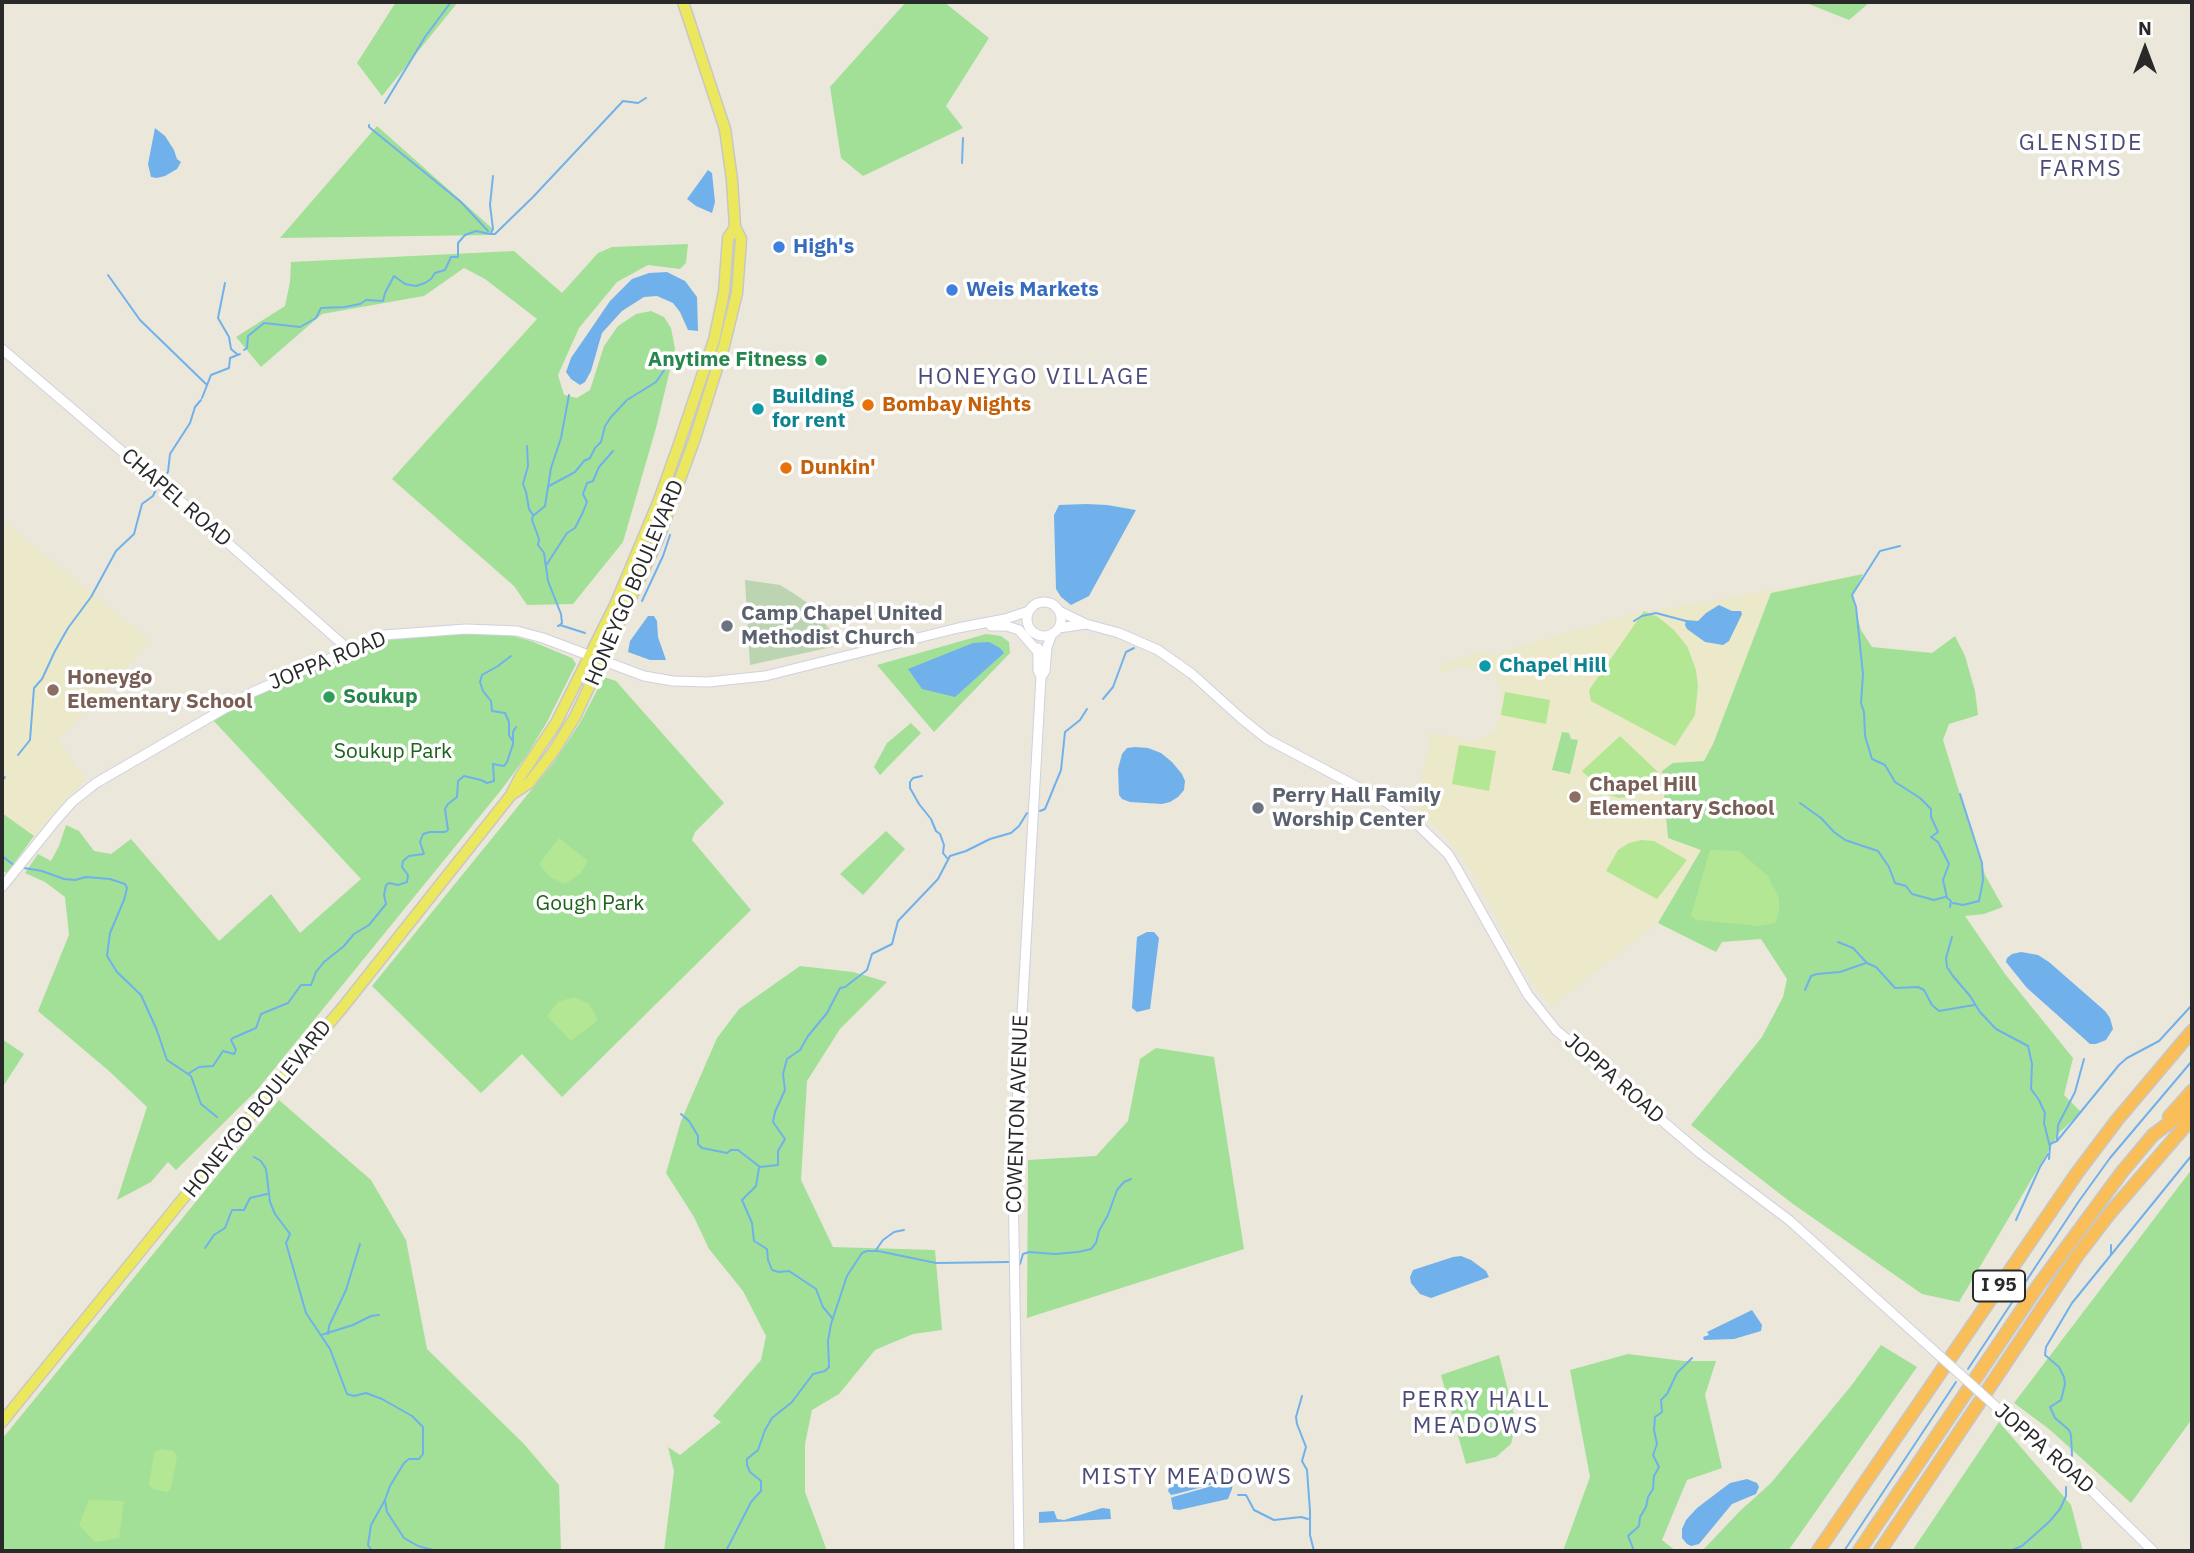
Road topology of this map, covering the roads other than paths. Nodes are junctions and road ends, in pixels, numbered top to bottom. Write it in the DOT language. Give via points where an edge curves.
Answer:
graph roads {
  1 [pos="683,2"];
  2 [pos="735,228"];
  3 [pos="2,349"];
  4 [pos="1029,611"];
  5 [pos="1059,611"];
  6 [pos="1005,619"];
  7 [pos="1086,624"];
  8 [pos="970,625"];
  9 [pos="1028,626"];
  10 [pos="1056,631"];
  11 [pos="1036,634"];
  12 [pos="348,649"];
  13 [pos="1038,652"];
  14 [pos="590,656"];
  15 [pos="602,661"];
  16 [pos="1041,677"];
  17 [pos="511,795"];
  18 [pos="2,887"];
  19 [pos="2192,1031"];
  20 [pos="2192,1091"];
  21 [pos="2192,1106"];
  22 [pos="2192,1118"];
  23 [pos="2153,1135"];
  24 [pos="2,1422"];
  25 [pos="1019,1551"];
  26 [pos="1818,1551"];
  27 [pos="1859,1551"];
  28 [pos="1880,1551"];
  29 [pos="2153,1551"];
  1 -- 2 [label="main road, HONEYGO BOULEVARD" via="724,129"];
  2 -- 14 [label="main road, HONEYGO BOULEVARD" via="728,238 714,340 678,447 640,547"];
  2 -- 15 [label="main road, HONEYGO BOULEVARD" via="741,239 737,293 724,346 673,503"];
  3 -- 12 [label="street, CHAPEL ROAD"];
  4 -- 5 [label="street, JOPPA ROAD" via="1045,602"];
  4 -- 6 [label="street, JOPPA ROAD"];
  4 -- 9 [label="street"];
  5 -- 7 [label="street, JOPPA ROAD"];
  5 -- 10 [label="street" via="1062,620"];
  6 -- 8 [label="street, JOPPA ROAD"];
  6 -- 9 [label="street, JOPPA ROAD"];
  7 -- 10 [label="street, JOPPA ROAD"];
  7 -- 29 [label="street, JOPPA ROAD, bridge" via="1157,650 1268,739 1415,822 1457,867 1528,995 1556,1030 1700,1153 1789,1220 2084,1483"];
  8 -- 13 [label="street" via="974,629 1014,628"];
  8 -- 15 [label="street, JOPPA ROAD" via="732,680 662,680"];
  9 -- 11 [label="street, JOPPA ROAD"];
  10 -- 11 [label="street, JOPPA ROAD"];
  10 -- 16 [label="street, COWENTON AVENUE" via="1047,647"];
  11 -- 13 [label="street, COWENTON AVENUE"];
  12 -- 14 [label="street, JOPPA ROAD" via="398,633 489,628 527,634"];
  12 -- 18 [label="street, JOPPA ROAD" via="244,697 96,783 72,802"];
  13 -- 16 [label="street, COWENTON AVENUE"];
  14 -- 15 [label="street, JOPPA ROAD"];
  14 -- 17 [label="main road, HONEYGO BOULEVARD" via="563,712"];
  15 -- 17 [label="main road, HONEYGO BOULEVARD" via="553,752 530,783"];
  16 -- 25 [label="street, COWENTON AVENUE" via="1013,1175"];
  17 -- 24 [label="main road, HONEYGO BOULEVARD"];
  19 -- 26 [label="highway, I 95" via="2077,1173"];
  20 -- 23 [label="highway"];
  21 -- 23 [label="highway"];
  22 -- 28 [label="highway, I 95" via="2077,1256"];
  23 -- 27 [label="highway" via="2038,1286"];
}
